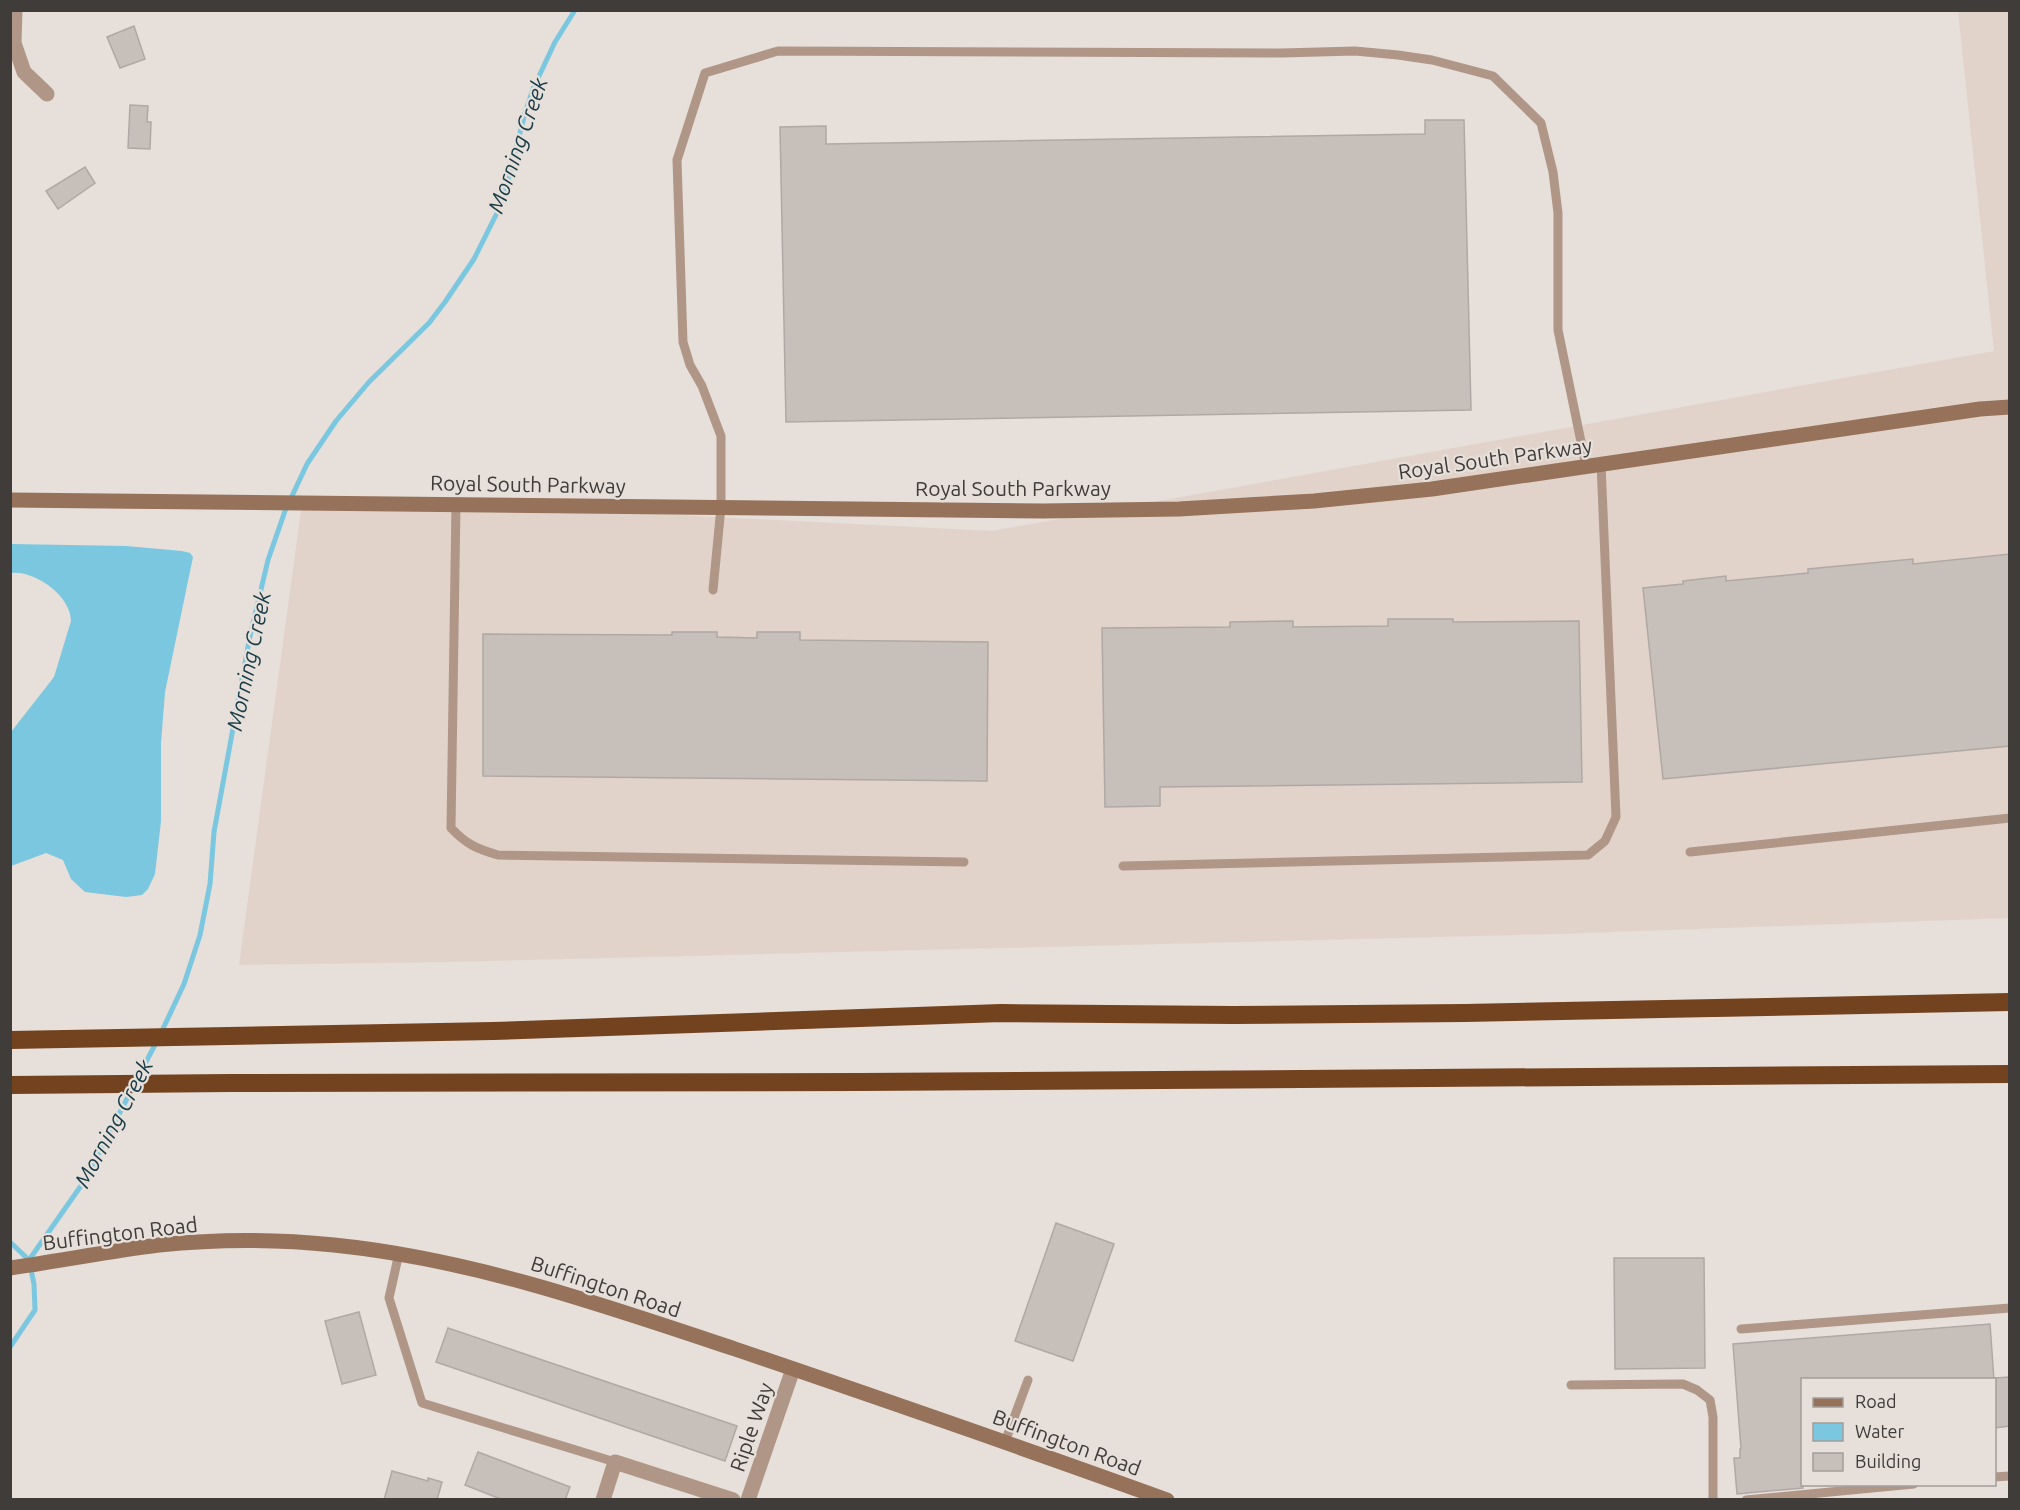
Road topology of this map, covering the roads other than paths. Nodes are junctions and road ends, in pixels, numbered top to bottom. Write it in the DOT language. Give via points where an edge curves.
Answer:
graph roads {
  1 [pos="15,10"];
  2 [pos="47,94"];
  3 [pos="2010,406"];
  4 [pos="1593,465"];
  5 [pos="10,500"];
  6 [pos="456,504"];
  7 [pos="721,507"];
  8 [pos="713,590"];
  9 [pos="2010,818"];
  10 [pos="1690,852"];
  11 [pos="964,862"];
  12 [pos="1123,866"];
  13 [pos="2010,1002"];
  14 [pos="10,1040"];
  15 [pos="2010,1074"];
  16 [pos="10,1085"];
  17 [pos="399,1253"];
  18 [pos="10,1268"];
  19 [pos="2010,1308"];
  20 [pos="1741,1329"];
  21 [pos="793,1369"];
  22 [pos="1028,1380"];
  23 [pos="1571,1385"];
  24 [pos="1005,1442"];
  25 [pos="615,1462"];
  26 [pos="1903,1486"];
  27 [pos="603,1500"];
  28 [pos="733,1500"];
  29 [pos="748,1500"];
  30 [pos="1167,1500"];
  31 [pos="1713,1500"];
  32 [pos="1746,1500"];
  1 -- 2 [label="street" via="14,43 24,72"];
  3 -- 4 [label="street, Royal South Parkway"];
  4 -- 7 [label="street, Royal South Parkway" via="1432,489 1314,501 1179,508 1043,511"];
  4 -- 7 [label="lane" via="1558,330 1558,213 1541,123 1493,76 1432,60 1355,51 778,51 705,73 677,160 683,342 721,436"];
  4 -- 12 [label="lane" via="1616,817 1605,841 1588,855"];
  5 -- 6 [label="street, Royal South Parkway"];
  6 -- 7 [label="street, Royal South Parkway"];
  6 -- 11 [label="lane" via="451,828 462,839 477,849 498,855"];
  7 -- 8 [label="lane"];
  9 -- 10 [label="lane"];
  13 -- 14 [label="highway" via="1465,1013 1001,1013 493,1031"];
  15 -- 16 [label="highway"];
  17 -- 18 [label="street, Buffington Road" via="332,1244 249,1241 160,1245"];
  17 -- 21 [label="street, Buffington Road" via="498,1274"];
  17 -- 25 [label="lane" via="389,1298 422,1403"];
  19 -- 20 [label="lane"];
  21 -- 24 [label="street, Buffington Road"];
  21 -- 29 [label="street, Riple Way"];
  22 -- 24 [label="lane"];
  23 -- 31 [label="lane" via="1683,1384 1710,1400"];
  24 -- 30 [label="street, Buffington Road"];
  25 -- 27 [label="street"];
  25 -- 28 [label="street"];
  26 -- 32 [label="lane"];
}
